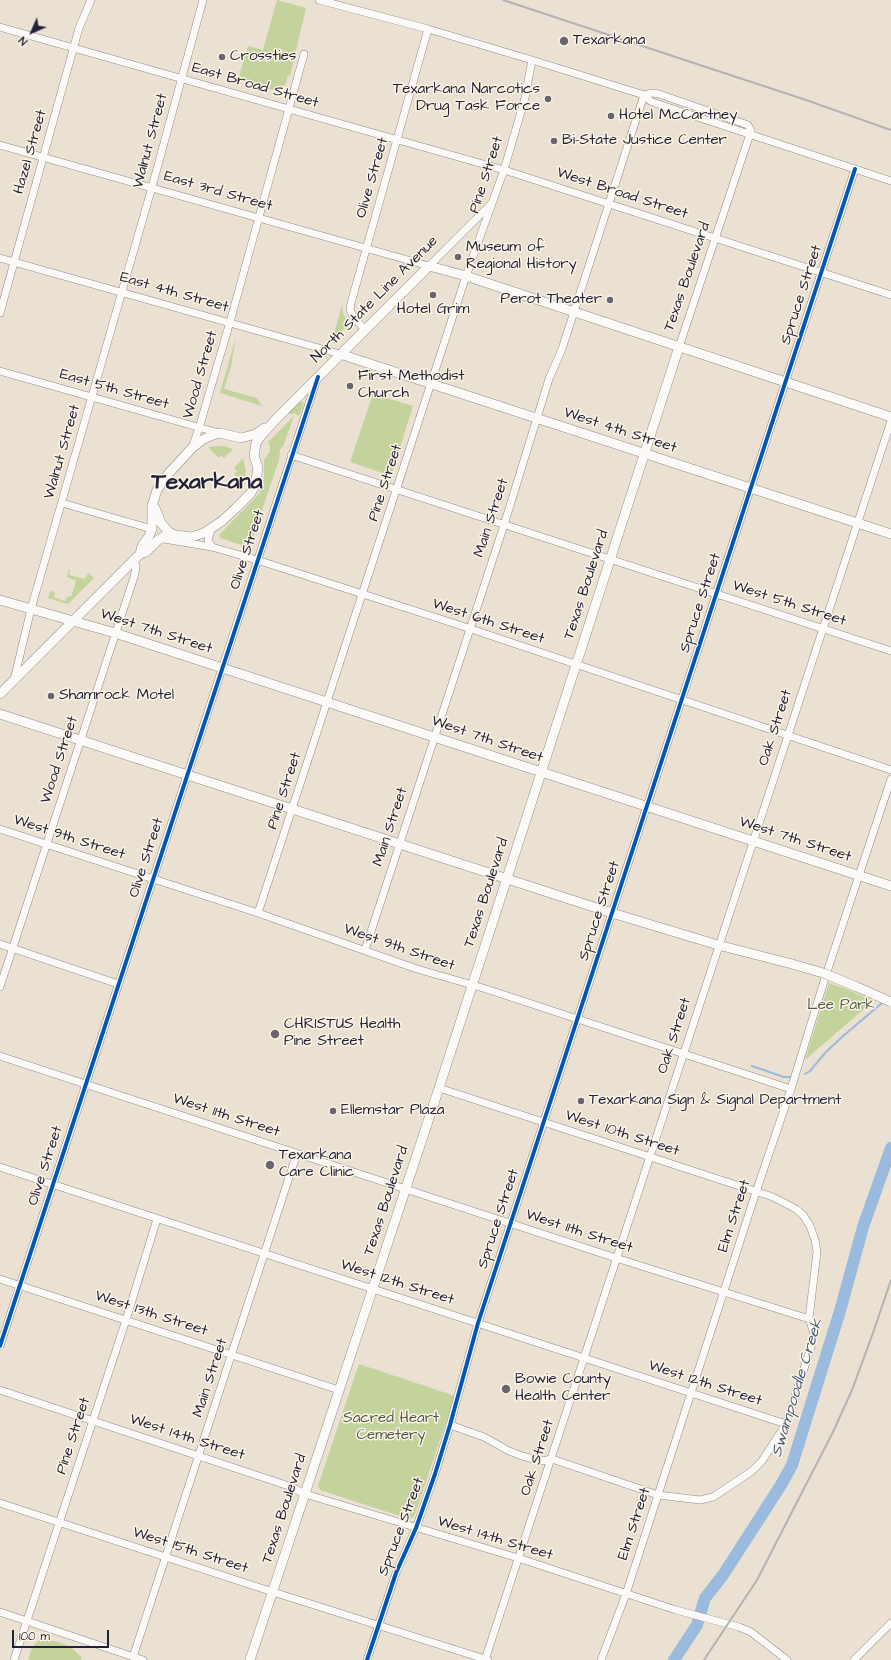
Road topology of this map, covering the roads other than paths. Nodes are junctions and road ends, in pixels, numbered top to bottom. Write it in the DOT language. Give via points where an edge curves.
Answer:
graph roads {
  1 [pos="91,0"];
  2 [pos="203,0"];
  3 [pos="318,0"];
  4 [pos="0,27"];
  5 [pos="428,29"];
  6 [pos="74,47"];
  7 [pos="304,54"];
  8 [pos="532,60"];
  9 [pos="182,79"];
  10 [pos="644,95"];
  11 [pos="289,109"];
  12 [pos="750,134"];
  13 [pos="397,140"];
  14 [pos="0,145"];
  15 [pos="43,157"];
  16 [pos="855,169"];
  17 [pos="504,170"];
  18 [pos="891,181"];
  19 [pos="152,188"];
  20 [pos="494,201"];
  21 [pos="608,203"];
  22 [pos="259,217"];
  23 [pos="716,238"];
  24 [pos="366,248"];
  25 [pos="0,258"];
  26 [pos="14,262"];
  27 [pos="429,266"];
  28 [pos="821,272"];
  29 [pos="466,276"];
  30 [pos="122,292"];
  31 [pos="891,295"];
  32 [pos="574,312"];
  33 [pos="0,313"];
  34 [pos="230,322"];
  35 [pos="365,330"];
  36 [pos="680,347"];
  37 [pos="340,354"];
  38 [pos="0,372"];
  39 [pos="318,377"];
  40 [pos="786,381"];
  41 [pos="432,384"];
  42 [pos="92,398"];
  43 [pos="891,417"];
  44 [pos="276,418"];
  45 [pos="537,418"];
  46 [pos="891,421"];
  47 [pos="199,428"];
  48 [pos="220,433"];
  49 [pos="237,438"];
  50 [pos="192,448"];
  51 [pos="644,454"];
  52 [pos="291,455"];
  53 [pos="254,456"];
  54 [pos="751,488"];
  55 [pos="397,490"];
  56 [pos="153,499"];
  57 [pos="62,503"];
  58 [pos="857,523"];
  59 [pos="504,525"];
  60 [pos="152,529"];
  61 [pos="211,530"];
  62 [pos="891,534"];
  63 [pos="175,535"];
  64 [pos="158,540"];
  65 [pos="212,547"];
  66 [pos="137,557"];
  67 [pos="257,560"];
  68 [pos="610,560"];
  69 [pos="363,594"];
  70 [pos="716,594"];
  71 [pos="0,600"];
  72 [pos="31,609"];
  73 [pos="74,620"];
  74 [pos="469,629"];
  75 [pos="822,629"];
  76 [pos="115,633"];
  77 [pos="891,651"];
  78 [pos="576,665"];
  79 [pos="222,668"];
  80 [pos="14,681"];
  81 [pos="0,694"];
  82 [pos="681,701"];
  83 [pos="328,702"];
  84 [pos="0,714"];
  85 [pos="788,735"];
  86 [pos="434,736"];
  87 [pos="80,739"];
  88 [pos="891,770"];
  89 [pos="541,773"];
  90 [pos="187,775"];
  91 [pos="891,779"];
  92 [pos="647,806"];
  93 [pos="293,809"];
  94 [pos="0,829"];
  95 [pos="752,841"];
  96 [pos="47,844"];
  97 [pos="399,844"];
  98 [pos="859,876"];
  99 [pos="153,879"];
  100 [pos="506,879"];
  101 [pos="891,886"];
  102 [pos="258,913"];
  103 [pos="612,913"];
  104 [pos="0,944"];
  105 [pos="718,945"];
  106 [pos="12,948"];
  107 [pos="365,950"];
  108 [pos="118,984"];
  109 [pos="472,985"];
  110 [pos="0,987"];
  111 [pos="891,1002"];
  112 [pos="576,1018"];
  113 [pos="683,1054"];
  114 [pos="0,1056"];
  115 [pos="86,1084"];
  116 [pos="439,1088"];
  117 [pos="791,1089"];
  118 [pos="544,1122"];
  119 [pos="297,1153"];
  120 [pos="650,1157"];
  121 [pos="0,1167"];
  122 [pos="53,1185"];
  123 [pos="405,1189"];
  124 [pos="756,1192"];
  125 [pos="157,1219"];
  126 [pos="511,1222"];
  127 [pos="265,1254"];
  128 [pos="616,1258"];
  129 [pos="0,1279"];
  130 [pos="20,1286"];
  131 [pos="372,1289"];
  132 [pos="724,1292"];
  133 [pos="809,1318"];
  134 [pos="126,1320"];
  135 [pos="478,1323"];
  136 [pos="0,1346"];
  137 [pos="232,1354"];
  138 [pos="584,1359"];
  139 [pos="0,1390"];
  140 [pos="339,1390"];
  141 [pos="691,1393"];
  142 [pos="92,1420"];
  143 [pos="786,1424"];
  144 [pos="450,1425"];
  145 [pos="199,1456"];
  146 [pos="552,1459"];
  147 [pos="305,1494"];
  148 [pos="658,1495"];
  149 [pos="0,1502"];
  150 [pos="59,1523"];
  151 [pos="416,1528"];
  152 [pos="165,1556"];
  153 [pos="518,1558"];
  154 [pos="273,1592"];
  155 [pos="626,1594"];
  156 [pos="0,1612"];
  157 [pos="27,1622"];
  158 [pos="891,1623"];
  159 [pos="379,1625"];
  160 [pos="133,1657"];
  161 [pos="14,1660"];
  162 [pos="143,1660"];
  163 [pos="250,1660"];
  164 [pos="368,1660"];
  165 [pos="486,1660"];
  166 [pos="601,1660"];
  167 [pos="787,1660"];
  168 [pos="854,1660"];
  1 -- 6 [label="street, Hazel Street"];
  2 -- 9 [label="street, Walnut Street"];
  3 -- 5 [label="street"];
  4 -- 6 [label="street, East Broad Street"];
  5 -- 8 [label="street"];
  5 -- 13 [label="street, Olive Street"];
  6 -- 9 [label="street, East Broad Street"];
  6 -- 15 [label="street, Hazel Street"];
  7 -- 11 [label="street, Wood Street"];
  8 -- 10 [label="street"];
  8 -- 17 [label="street, Pine Street" via="525,98"];
  9 -- 11 [label="street, East Broad Street"];
  9 -- 19 [label="street, Walnut Street"];
  10 -- 12 [label="street" via="659,94 746,123 751,129"];
  10 -- 21 [label="street, Main Street"];
  11 -- 13 [label="street, East Broad Street"];
  11 -- 22 [label="street, Wood Street"];
  12 -- 16 [label="street"];
  12 -- 23 [label="street, Texas Boulevard"];
  13 -- 17 [label="street, East Broad Street"];
  13 -- 24 [label="street, Olive Street"];
  14 -- 15 [label="street, East 3rd Street"];
  15 -- 19 [label="street, East 3rd Street"];
  15 -- 26 [label="street, Hazel Street"];
  16 -- 18 [label="street"];
  16 -- 28 [label="street, Spruce Street"];
  17 -- 20 [label="street, Pine Street"];
  17 -- 21 [label="street, West Broad Street"];
  19 -- 22 [label="street, East 3rd Street"];
  19 -- 30 [label="street, Walnut Street"];
  20 -- 27 [label="street, North State Line Avenue"];
  20 -- 29 [label="street, Pine Street"];
  21 -- 23 [label="street, West Broad Street"];
  21 -- 32 [label="street, Main Street"];
  22 -- 24 [label="street, East 3rd Street"];
  22 -- 34 [label="street, Wood Street"];
  23 -- 28 [label="street, West Broad Street"];
  23 -- 36 [label="street, Texas Boulevard"];
  24 -- 27 [label="street, East 3rd Street"];
  24 -- 35 [label="street, Olive Street" via="350,310"];
  25 -- 26 [label="street, East 4th Street"];
  26 -- 30 [label="street, East 4th Street"];
  26 -- 33 [label="street, Hazel Street"];
  27 -- 29 [label="main road"];
  27 -- 35 [label="main road, North State Line Avenue"];
  28 -- 31 [label="street, West Broad Street"];
  28 -- 40 [label="street, Spruce Street"];
  29 -- 32 [label="main road"];
  29 -- 41 [label="street, Pine Street"];
  30 -- 34 [label="street, East 4th Street"];
  30 -- 42 [label="street, Walnut Street"];
  32 -- 36 [label="main road"];
  32 -- 45 [label="street, Main Street"];
  34 -- 37 [label="street, East 4th Street"];
  34 -- 47 [label="street, Wood Street"];
  35 -- 37 [label="main road, North State Line Avenue"];
  36 -- 40 [label="main road"];
  36 -- 51 [label="main road, Texas Boulevard"];
  37 -- 39 [label="main road, North State Line Avenue"];
  37 -- 41 [label="main road, West 4th Street"];
  38 -- 42 [label="street, East 5th Street"];
  39 -- 44 [label="main road, North State Line Avenue"];
  39 -- 52 [label="street, Olive Street"];
  40 -- 43 [label="main road"];
  40 -- 54 [label="street, Spruce Street"];
  41 -- 45 [label="main road, West 4th Street"];
  41 -- 55 [label="street, Pine Street"];
  42 -- 47 [label="street, East 5th Street"];
  42 -- 57 [label="street, Walnut Street"];
  44 -- 49 [label="main road, North State Line Avenue" via="256,434"];
  44 -- 53 [label="main road, North State Line Avenue" via="258,440"];
  45 -- 51 [label="main road, West 4th Street"];
  45 -- 59 [label="street, Main Street"];
  46 -- 58 [label="street, Oak Street"];
  47 -- 48 [label="street, East 5th Street"];
  47 -- 50 [label="street, Wood Street"];
  48 -- 49 [label="main road, North State Line Avenue"];
  48 -- 50 [label="main road, North State Line Avenue" via="208,436"];
  49 -- 53 [label="main road" via="248,446"];
  50 -- 56 [label="main road, North State Line Avenue" via="158,487"];
  51 -- 54 [label="main road, West 4th Street"];
  51 -- 68 [label="main road, Texas Boulevard"];
  52 -- 55 [label="street, West 5th Street"];
  52 -- 67 [label="street, Olive Street"];
  53 -- 61 [label="main road, North State Line Avenue" via="258,468 253,489"];
  54 -- 58 [label="main road, West 4th Street"];
  54 -- 70 [label="street, Spruce Street"];
  55 -- 59 [label="street, West 5th Street"];
  55 -- 69 [label="street, Pine Street"];
  56 -- 60 [label="main road, North State Line Avenue"];
  56 -- 63 [label="main road" via="160,523"];
  57 -- 60 [label="street"];
  57 -- 72 [label="street, Walnut Street"];
  58 -- 62 [label="main road, West 4th Street"];
  58 -- 75 [label="street, Oak Street"];
  59 -- 68 [label="street, West 5th Street"];
  59 -- 74 [label="street, Main Street"];
  60 -- 66 [label="main road, North State Line Avenue"];
  61 -- 63 [label="main road, North State Line Avenue" via="191,537"];
  61 -- 65 [label="street" via="208,540"];
  63 -- 64 [label="main road, North State Line Avenue"];
  64 -- 65 [label="street, West 6th Street" via="171,539 206,548"];
  64 -- 66 [label="main road, North State Line Avenue"];
  65 -- 67 [label="street, West 6th Street"];
  66 -- 73 [label="main road, North State Line Avenue"];
  66 -- 76 [label="street, Wood Street" via="134,577"];
  67 -- 69 [label="street, West 6th Street"];
  67 -- 79 [label="street, Olive Street"];
  68 -- 70 [label="street, West 5th Street"];
  68 -- 78 [label="main road, Texas Boulevard"];
  69 -- 74 [label="street, West 6th Street"];
  69 -- 83 [label="street, Pine Street"];
  70 -- 75 [label="street, West 5th Street"];
  70 -- 82 [label="street, Spruce Street"];
  71 -- 72 [label="main road, West 7th Street"];
  72 -- 73 [label="main road, West 7th Street"];
  72 -- 80 [label="street, Walnut Street"];
  73 -- 76 [label="main road, West 7th Street"];
  73 -- 80 [label="main road, North State Line Avenue"];
  74 -- 78 [label="street, West 6th Street"];
  74 -- 86 [label="street, Main Street"];
  75 -- 77 [label="street, West 5th Street"];
  75 -- 85 [label="street, Oak Street"];
  76 -- 79 [label="main road, West 7th Street"];
  76 -- 87 [label="street, Wood Street"];
  78 -- 82 [label="street, West 6th Street"];
  78 -- 89 [label="main road, Texas Boulevard"];
  79 -- 83 [label="main road, West 7th Street"];
  79 -- 90 [label="street, Olive Street"];
  80 -- 81 [label="main road, North State Line Avenue"];
  82 -- 85 [label="street, West 6th Street"];
  82 -- 92 [label="street, Spruce Street"];
  83 -- 86 [label="main road, West 7th Street"];
  83 -- 93 [label="street, Pine Street"];
  84 -- 87 [label="main road"];
  85 -- 88 [label="street, West 6th Street"];
  85 -- 95 [label="street, Oak Street"];
  86 -- 89 [label="main road, West 7th Street"];
  86 -- 97 [label="street, Main Street"];
  87 -- 90 [label="main road"];
  87 -- 96 [label="street, Wood Street"];
  89 -- 92 [label="main road, West 7th Street"];
  89 -- 100 [label="main road, Texas Boulevard"];
  90 -- 93 [label="main road"];
  90 -- 99 [label="street, Olive Street"];
  91 -- 98 [label="street, Elm Street"];
  92 -- 95 [label="main road, West 7th Street"];
  92 -- 103 [label="street, Spruce Street"];
  93 -- 97 [label="main road"];
  93 -- 102 [label="street, Pine Street"];
  94 -- 96 [label="street, West 9th Street"];
  95 -- 98 [label="main road, West 7th Street"];
  95 -- 105 [label="street, Oak Street"];
  96 -- 99 [label="street, West 9th Street"];
  96 -- 106 [label="street, Wood Street"];
  97 -- 100 [label="main road"];
  97 -- 107 [label="street, Main Street"];
  98 -- 101 [label="main road, West 7th Street"];
  98 -- 117 [label="street, Elm Street" via="824,978"];
  99 -- 102 [label="street, West 9th Street"];
  99 -- 108 [label="street, Olive Street"];
  100 -- 103 [label="main road"];
  100 -- 109 [label="main road, Texas Boulevard"];
  102 -- 107 [label="street, West 9th Street"];
  103 -- 105 [label="main road"];
  103 -- 112 [label="street, Spruce Street"];
  104 -- 106 [label="street"];
  105 -- 111 [label="main road, bridge" via="823,973"];
  105 -- 113 [label="street, Oak Street"];
  106 -- 108 [label="street"];
  106 -- 110 [label="street, Wood Street"];
  107 -- 109 [label="street, West 9th Street"];
  108 -- 115 [label="street, Olive Street"];
  109 -- 112 [label="street, West 9th Street"];
  109 -- 116 [label="main road, Texas Boulevard"];
  112 -- 113 [label="street, West 9th Street"];
  112 -- 118 [label="street, Spruce Street"];
  113 -- 117 [label="street, West 9th Street"];
  113 -- 120 [label="street, Oak Street"];
  114 -- 115 [label="street, West 11th Street"];
  115 -- 119 [label="street, West 11th Street"];
  115 -- 122 [label="street, Olive Street"];
  116 -- 118 [label="street, West 10th Street"];
  116 -- 123 [label="main road, Texas Boulevard"];
  117 -- 124 [label="street, Elm Street"];
  118 -- 120 [label="street, West 10th Street"];
  118 -- 126 [label="street, Spruce Street"];
  119 -- 123 [label="street, West 11th Street"];
  119 -- 127 [label="street, Main Street"];
  120 -- 124 [label="street, West 10th Street"];
  120 -- 128 [label="street, Oak Street"];
  121 -- 122 [label="street, West 12th Street"];
  122 -- 125 [label="street, West 12th Street"];
  122 -- 130 [label="street, Olive Street"];
  123 -- 126 [label="street, West 11th Street"];
  123 -- 131 [label="main road, Texas Boulevard"];
  124 -- 132 [label="street, Elm Street"];
  124 -- 133 [label="street, West 10th Street" via="773,1197 796,1209 810,1226 817,1252"];
  125 -- 127 [label="street, West 12th Street"];
  125 -- 134 [label="street, Pine Street"];
  126 -- 128 [label="street, West 11th Street"];
  126 -- 135 [label="street, Spruce Street"];
  127 -- 131 [label="street, West 12th Street"];
  127 -- 137 [label="street, Main Street"];
  128 -- 132 [label="street, West 11th Street"];
  128 -- 138 [label="street, Oak Street"];
  129 -- 130 [label="street, West 13th Street"];
  130 -- 134 [label="street, West 13th Street"];
  130 -- 136 [label="street, Olive Street"];
  131 -- 135 [label="street, West 12th Street"];
  131 -- 140 [label="main road, Texas Boulevard"];
  132 -- 133 [label="street, West 11th Street"];
  132 -- 141 [label="street, Elm Street"];
  133 -- 143 [label="street" via="814,1334 812,1344"];
  134 -- 137 [label="street, West 13th Street"];
  134 -- 142 [label="street, Pine Street"];
  135 -- 138 [label="street, West 12th Street"];
  135 -- 144 [label="street, Spruce Street"];
  137 -- 140 [label="street, West 13th Street"];
  137 -- 145 [label="street, Main Street"];
  138 -- 141 [label="street, West 12th Street"];
  138 -- 146 [label="street, Oak Street"];
  139 -- 142 [label="street, West 14th Street"];
  140 -- 147 [label="main road, Texas Boulevard"];
  141 -- 143 [label="street, West 12th Street"];
  141 -- 148 [label="street, Elm Street"];
  142 -- 145 [label="street, West 14th Street"];
  142 -- 150 [label="street, Pine Street"];
  143 -- 148 [label="street" via="762,1461 752,1471 713,1497 698,1499"];
  144 -- 146 [label="street" via="484,1437 522,1456 542,1461"];
  144 -- 151 [label="street, Spruce Street"];
  145 -- 147 [label="street, West 14th Street" via="289,1486"];
  145 -- 152 [label="street, Main Street"];
  146 -- 148 [label="street"];
  146 -- 153 [label="street, Oak Street"];
  147 -- 151 [label="street, West 14th Street"];
  147 -- 154 [label="main road, Texas Boulevard"];
  148 -- 155 [label="street, Elm Street"];
  149 -- 150 [label="street, West 15th Street"];
  150 -- 152 [label="street, West 15th Street"];
  150 -- 157 [label="street, Pine Street"];
  151 -- 153 [label="street, West 14th Street"];
  151 -- 159 [label="street, Spruce Street" via="398,1567"];
  152 -- 154 [label="street, West 15th Street"];
  152 -- 160 [label="street, Main Street"];
  153 -- 155 [label="street, West 14th Street"];
  153 -- 165 [label="street, Oak Street"];
  154 -- 159 [label="street, West 15th Street"];
  154 -- 163 [label="main road, Texas Boulevard"];
  155 -- 166 [label="street, Elm Street"];
  155 -- 167 [label="street, West 14th Street" via="751,1632"];
  156 -- 157 [label="street"];
  157 -- 160 [label="street"];
  157 -- 161 [label="street, Pine Street"];
  158 -- 168 [label="street"];
  159 -- 164 [label="street, Spruce Street"];
  159 -- 165 [label="street, West 15th Street"];
  160 -- 162 [label="street"];
}
